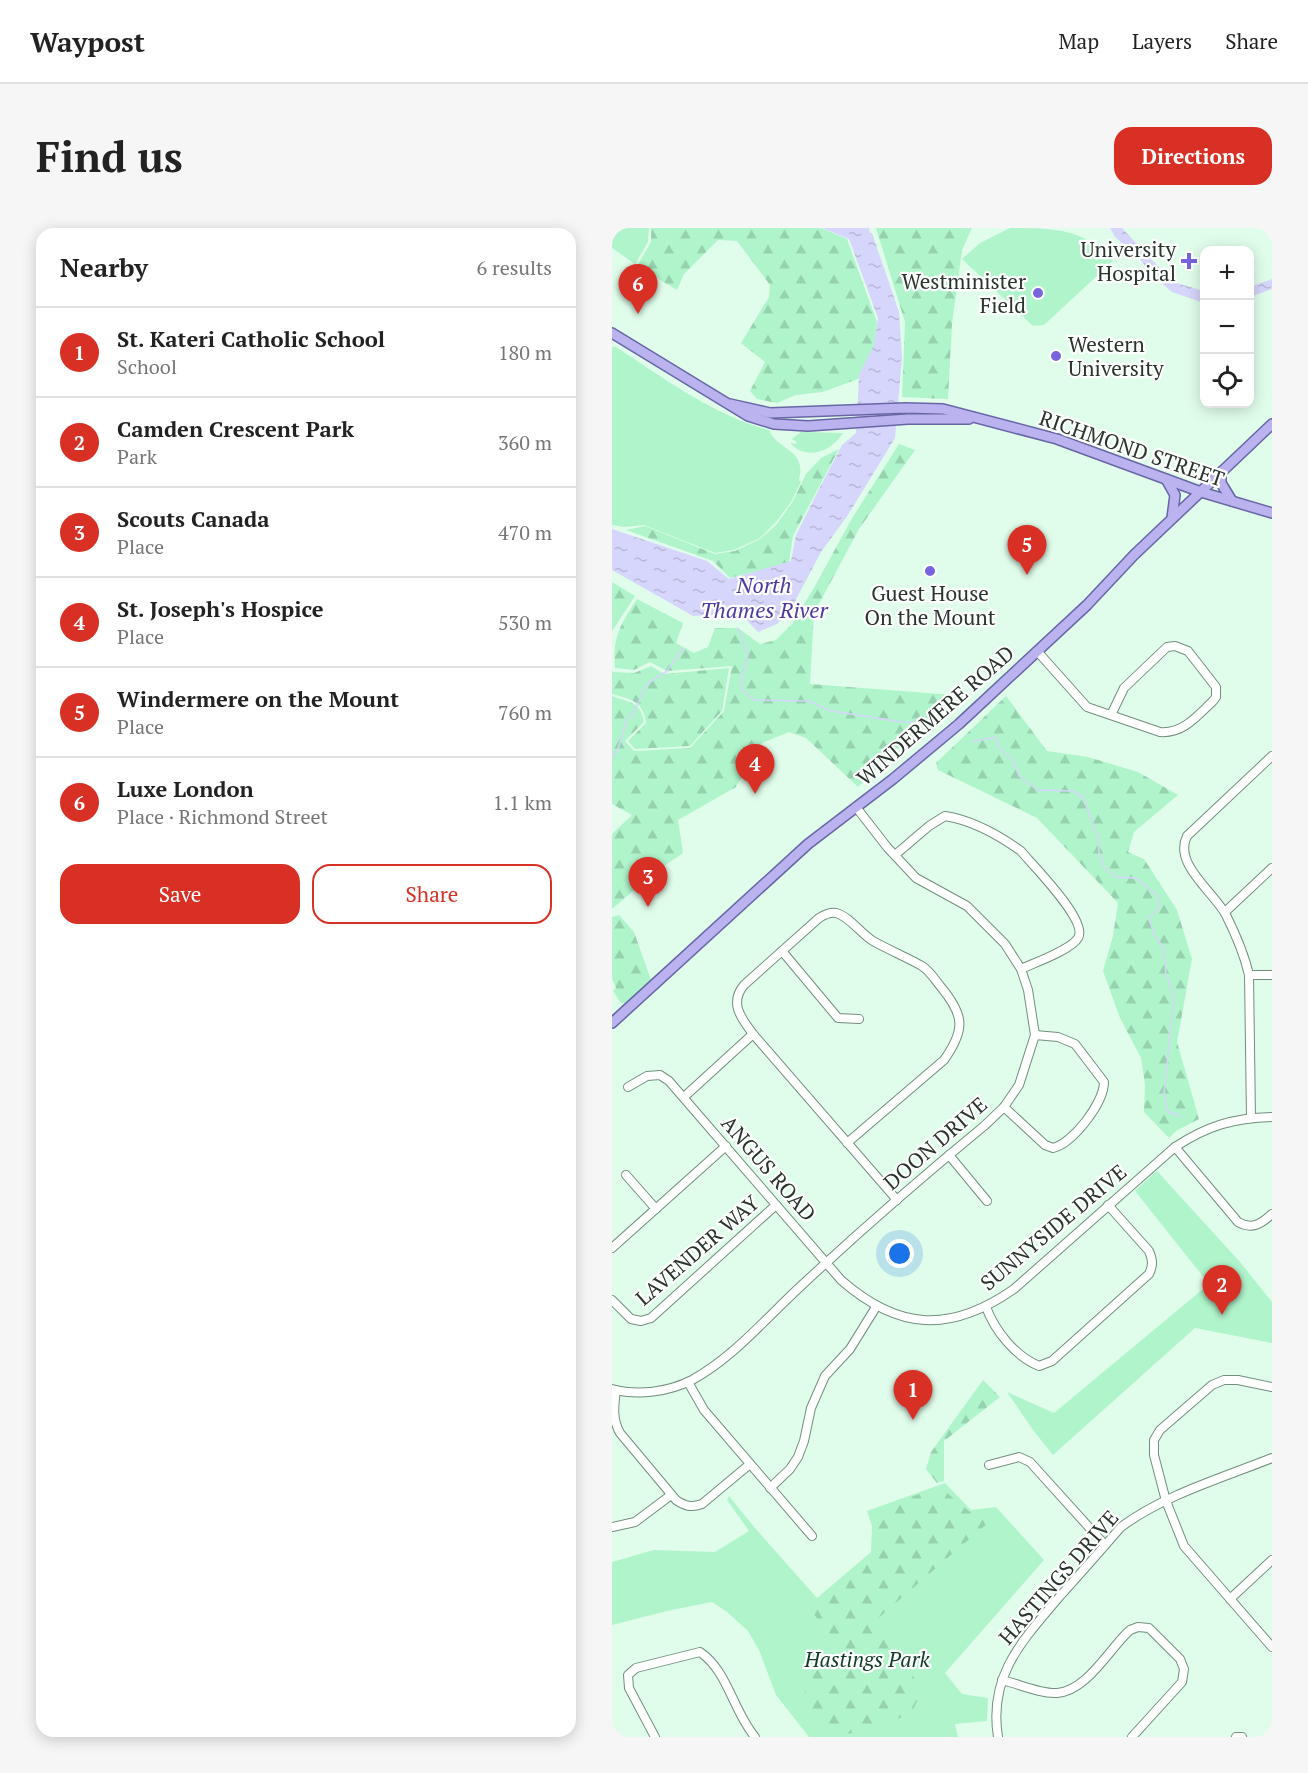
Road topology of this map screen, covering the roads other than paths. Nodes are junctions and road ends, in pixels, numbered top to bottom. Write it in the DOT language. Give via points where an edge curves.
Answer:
graph roads {
  1 [pos="612,333"];
  2 [pos="730,404"];
  3 [pos="980,418"];
  4 [pos="1272,424"];
  5 [pos="1221,472"];
  6 [pos="1166,479"];
  7 [pos="1201,492"];
  8 [pos="1232,501"];
  9 [pos="1272,513"];
  10 [pos="1171,520"];
  11 [pos="1036,651"];
  12 [pos="1110,715"];
  13 [pos="1272,756"];
  14 [pos="855,807"];
  15 [pos="895,855"];
  16 [pos="1272,868"];
  17 [pos="1225,912"];
  18 [pos="782,951"];
  19 [pos="1021,969"];
  20 [pos="1249,975"];
  21 [pos="1272,975"];
  22 [pos="859,1019"];
  23 [pos="612,1023"];
  24 [pos="753,1034"];
  25 [pos="1035,1035"];
  26 [pos="628,1088"];
  27 [pos="684,1097"];
  28 [pos="1004,1107"];
  29 [pos="1251,1118"];
  30 [pos="1272,1118"];
  31 [pos="847,1143"];
  32 [pos="726,1146"];
  33 [pos="1175,1147"];
  34 [pos="949,1155"];
  35 [pos="626,1174"];
  36 [pos="897,1200"];
  37 [pos="987,1201"];
  38 [pos="777,1205"];
  39 [pos="1108,1205"];
  40 [pos="656,1209"];
  41 [pos="1272,1214"];
  42 [pos="612,1248"];
  43 [pos="826,1263"];
  44 [pos="612,1300"];
  45 [pos="876,1307"];
  46 [pos="986,1307"];
  47 [pos="688,1382"];
  48 [pos="1272,1387"];
  49 [pos="614,1390"];
  50 [pos="1272,1458"];
  51 [pos="750,1464"];
  52 [pos="989,1465"];
  53 [pos="770,1488"];
  54 [pos="671,1495"];
  55 [pos="1166,1501"];
  56 [pos="612,1527"];
  57 [pos="812,1536"];
  58 [pos="1105,1545"];
  59 [pos="1272,1560"];
  60 [pos="1230,1599"];
  61 [pos="1272,1647"];
  62 [pos="1002,1680"];
  63 [pos="655,1737"];
  64 [pos="755,1737"];
  65 [pos="998,1737"];
  66 [pos="1132,1737"];
  67 [pos="1236,1737"];
  68 [pos="1242,1737"];
  1 -- 2 [label="main road, RICHMOND STREET"];
  2 -- 3 [label="main road, RICHMOND STREET" via="771,413 943,409"];
  2 -- 3 [label="main road, RICHMOND STREET" via="748,416 774,424 808,426"];
  3 -- 6 [label="main road, RICHMOND STREET" via="1057,440"];
  4 -- 5 [label="main road, WINDERMERE ROAD"];
  5 -- 7 [label="main road, WINDERMERE ROAD"];
  5 -- 8 [label="main road" via="1221,482"];
  6 -- 7 [label="main road, RICHMOND STREET"];
  6 -- 10 [label="main road" via="1175,495"];
  7 -- 8 [label="main road, RICHMOND STREET"];
  7 -- 10 [label="main road, WINDERMERE ROAD"];
  8 -- 9 [label="main road, RICHMOND STREET"];
  10 -- 11 [label="main road, WINDERMERE ROAD"];
  11 -- 12 [label="street" via="1087,707"];
  11 -- 14 [label="main road, WINDERMERE ROAD" via="959,724"];
  12 -- 12 [label="street" via="1172,733 1213,701 1216,687 1188,651 1167,647 1124,688"];
  13 -- 17 [label="street" via="1184,842 1189,866"];
  14 -- 15 [label="street, DOON DRIVE"];
  14 -- 23 [label="main road, WINDERMERE ROAD" via="808,844"];
  15 -- 19 [label="street, DOON DRIVE" via="916,878 967,906 1005,944"];
  15 -- 19 [label="street" via="945,816 958,818 1021,851 1073,912 1080,931 1069,946"];
  16 -- 17 [label="street"];
  17 -- 20 [label="street" via="1239,940"];
  18 -- 22 [label="street" via="838,1018"];
  18 -- 24 [label="street" via="738,992 738,1010"];
  18 -- 31 [label="street" via="819,918 835,913 874,942 924,967 960,1015 958,1037 945,1060"];
  19 -- 25 [label="street, DOON DRIVE"];
  20 -- 21 [label="street"];
  20 -- 29 [label="street"];
  24 -- 27 [label="street"];
  24 -- 31 [label="street"];
  25 -- 28 [label="street, DOON DRIVE" via="1019,1085"];
  25 -- 28 [label="street" via="1076,1044 1104,1082 1102,1098 1069,1140 1053,1148"];
  26 -- 27 [label="street, ANGUS ROAD" via="647,1076 660,1075"];
  27 -- 32 [label="street, ANGUS ROAD"];
  28 -- 34 [label="street, DOON DRIVE"];
  29 -- 30 [label="street, SUNNYSIDE DRIVE"];
  29 -- 33 [label="street, SUNNYSIDE DRIVE" via="1209,1127"];
  31 -- 36 [label="street"];
  32 -- 38 [label="street, ANGUS ROAD"];
  32 -- 40 [label="street"];
  33 -- 39 [label="street, SUNNYSIDE DRIVE"];
  33 -- 41 [label="street" via="1238,1222 1254,1226"];
  34 -- 36 [label="street, DOON DRIVE"];
  34 -- 37 [label="street"];
  35 -- 40 [label="street"];
  36 -- 43 [label="street, DOON DRIVE"];
  38 -- 43 [label="street, ANGUS ROAD"];
  38 -- 44 [label="street, LAVENDER WAY" via="651,1318 631,1319"];
  39 -- 46 [label="street, SUNNYSIDE DRIVE" via="1014,1289"];
  39 -- 46 [label="street" via="1149,1251 1152,1267 1149,1274 1052,1361 1039,1366 1023,1358 997,1330"];
  40 -- 42 [label="street"];
  43 -- 45 [label="street, SUNNYSIDE DRIVE" via="849,1288"];
  43 -- 47 [label="street, DOON DRIVE" via="730,1353"];
  45 -- 46 [label="street, SUNNYSIDE DRIVE" via="903,1316 936,1320 971,1314"];
  45 -- 53 [label="street" via="850,1349 825,1376 811,1408 798,1457"];
  47 -- 49 [label="street, DOON DRIVE" via="649,1392"];
  47 -- 51 [label="street" via="704,1410"];
  48 -- 55 [label="street" via="1224,1380 1212,1385 1160,1430 1154,1440 1154,1455"];
  49 -- 54 [label="street" via="615,1425"];
  50 -- 55 [label="street, HASTINGS DRIVE"];
  51 -- 53 [label="street"];
  51 -- 54 [label="street" via="692,1508"];
  52 -- 58 [label="street" via="1019,1457 1030,1462"];
  53 -- 57 [label="street"];
  54 -- 56 [label="street" via="635,1522"];
  55 -- 58 [label="street, HASTINGS DRIVE" via="1139,1513"];
  55 -- 60 [label="street" via="1184,1546"];
  58 -- 62 [label="street, HASTINGS DRIVE" via="1021,1642 1007,1663"];
  59 -- 60 [label="street"];
  60 -- 61 [label="street"];
  62 -- 65 [label="street, HASTINGS DRIVE" via="995,1721"];
  62 -- 66 [label="street" via="1055,1693 1071,1690 1130,1630 1149,1628 1180,1659 1184,1669 1182,1682"];
  63 -- 64 [label="street" via="629,1688 628,1675 636,1668 700,1652 717,1669 742,1721"];
  67 -- 68 [label="street"];
}
